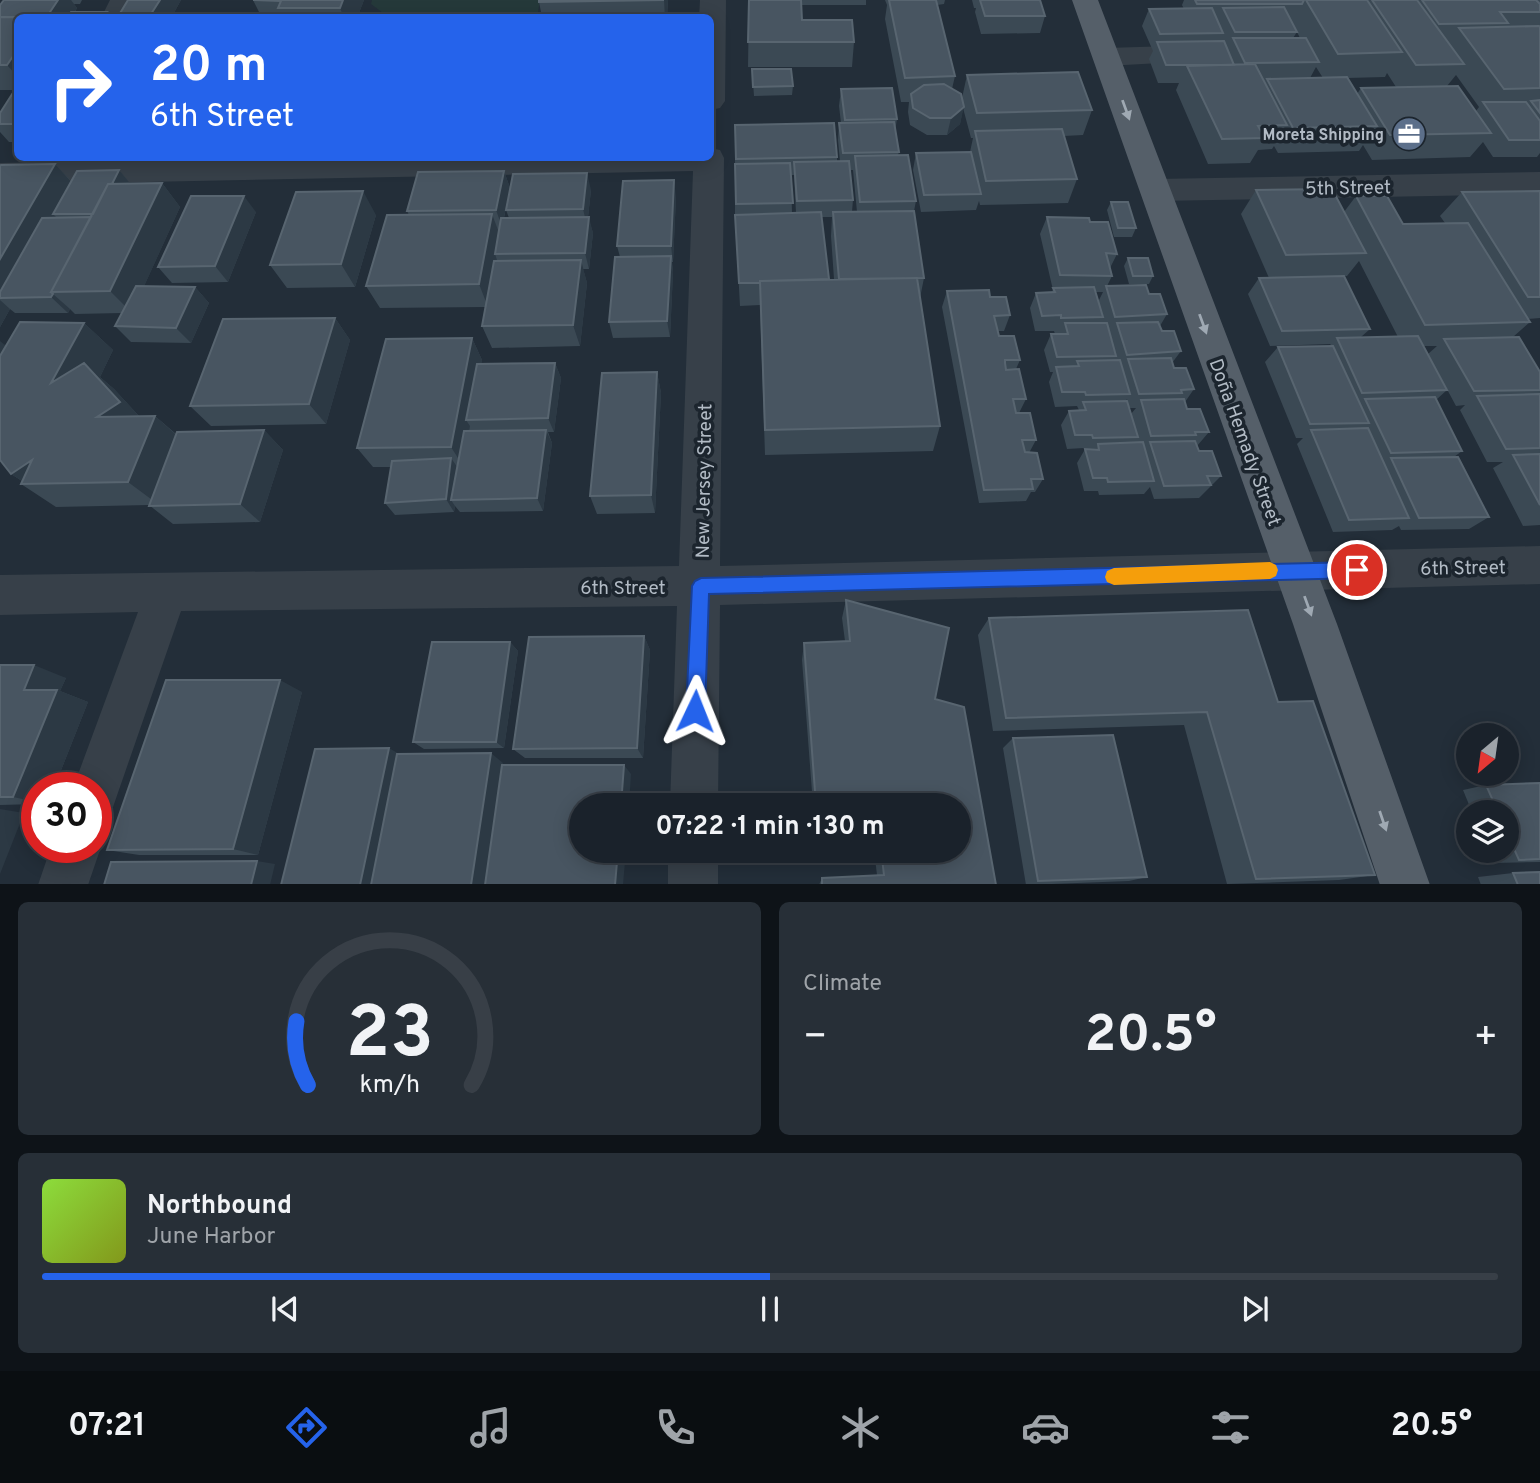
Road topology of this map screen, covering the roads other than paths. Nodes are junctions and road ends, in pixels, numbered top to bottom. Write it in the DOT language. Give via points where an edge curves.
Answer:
graph roads {
  1 [pos="1085,0"];
  2 [pos="1235,53"];
  3 [pos="1107,57"];
  4 [pos="479,161"];
  5 [pos="709,161"];
  6 [pos="249,163"];
  7 [pos="0,174"];
  8 [pos="1540,183"];
  9 [pos="1156,190"];
  10 [pos="1540,565"];
  11 [pos="1295,570"];
  12 [pos="701,586"];
  13 [pos="167,591"];
  14 [pos="0,595"];
  15 [pos="102,772"];
  16 [pos="694,793"];
  17 [pos="70,863"];
  18 [pos="693,863"];
  19 [pos="63,884"];
  20 [pos="693,884"];
  21 [pos="1405,884"];
  1 -- 3 [label="main road, Doña Hemady Street"];
  2 -- 3 [label="street"];
  3 -- 9 [label="main road, Doña Hemady Street, one-way"];
  4 -- 6 [label="street"];
  5 -- 12 [label="street, New Jersey Street"];
  6 -- 7 [label="street"];
  8 -- 9 [label="street, 5th Street"];
  9 -- 11 [label="main road, Doña Hemady Street, one-way"];
  10 -- 11 [label="street, 6th Street"];
  11 -- 12 [label="street, 6th Street"];
  11 -- 21 [label="main road, Doña Hemady Street, one-way"];
  12 -- 13 [label="street, 6th Street"];
  12 -- 16 [label="street, New Jersey Street"];
  13 -- 14 [label="street, 6th Street"];
  13 -- 15 [label="street"];
  17 -- 19 [label="street"];
  18 -- 20 [label="street"];
}
